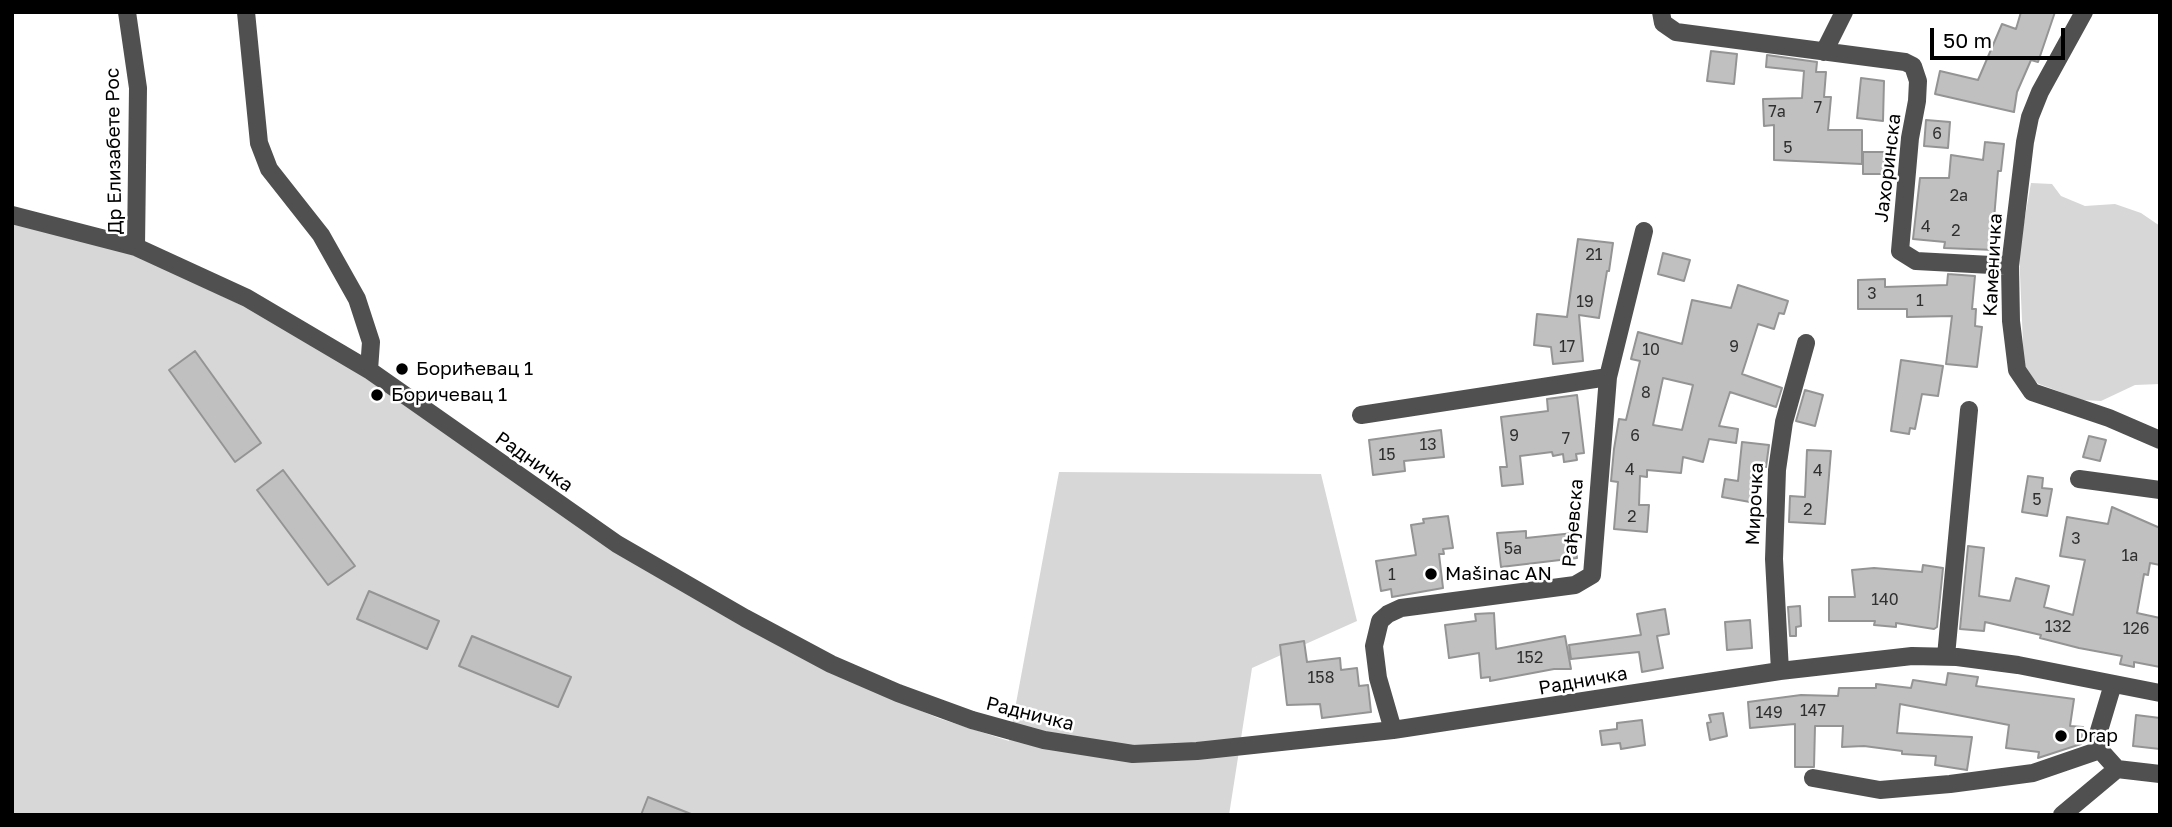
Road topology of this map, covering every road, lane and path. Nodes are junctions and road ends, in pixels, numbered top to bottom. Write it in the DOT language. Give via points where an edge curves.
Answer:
graph roads {
  1 [pos="127,12"];
  2 [pos="246,12"];
  3 [pos="1661,12"];
  4 [pos="1844,12"];
  5 [pos="2084,12"];
  6 [pos="1824,52"];
  7 [pos="12,215"];
  8 [pos="1644,231"];
  9 [pos="136,247"];
  10 [pos="2010,266"];
  11 [pos="1806,342"];
  12 [pos="369,370"];
  13 [pos="1608,377"];
  14 [pos="1969,410"];
  15 [pos="1361,415"];
  16 [pos="2160,440"];
  17 [pos="2079,479"];
  18 [pos="2160,491"];
  19 [pos="1946,656"];
  20 [pos="1780,671"];
  21 [pos="2113,684"];
  22 [pos="2160,693"];
  23 [pos="1393,730"];
  24 [pos="2100,750"];
  25 [pos="2117,769"];
  26 [pos="2160,774"];
  27 [pos="1814,778"];
  28 [pos="2062,815"];
  1 -- 9 [label="street, Др Елизабете Рос" via="138,88"];
  2 -- 12 [label="street" via="259,144 270,169 321,235 357,299 371,342"];
  3 -- 6 [label="street, Јахоринска" via="1663,23 1676,32"];
  4 -- 6 [label="street"];
  5 -- 10 [label="street, Каменичка" via="2030,117"];
  6 -- 10 [label="street, Јахоринска" via="1905,62 1915,71 1917,101 1900,246 1904,256 1916,261"];
  7 -- 9 [label="street, Радничка"];
  8 -- 13 [label="street, Рађевска"];
  9 -- 12 [label="street, Радничка" via="276,313"];
  10 -- 16 [label="street, Каменичка" via="2011,321 2016,362 2024,383 2032,392"];
  11 -- 20 [label="street, Мирочка" via="1784,422 1777,470 1774,559"];
  12 -- 23 [label="street, Радничка" via="627,550 831,664 937,709 1044,740 1133,754"];
  13 -- 15 [label="street"];
  13 -- 23 [label="street, Рађевска" via="1592,575 1575,585 1401,608 1388,614 1380,621 1374,646"];
  14 -- 19 [label="street"];
  17 -- 18 [label="street"];
  19 -- 20 [label="street, Радничка" via="1877,658"];
  19 -- 21 [label="street, Радничка"];
  20 -- 23 [label="street, Радничка"];
  21 -- 22 [label="street, Радничка"];
  21 -- 24 [label="street" via="2098,734"];
  24 -- 25 [label="street"];
  24 -- 27 [label="street" via="2033,773 1950,784 1880,790"];
  25 -- 26 [label="street"];
  25 -- 28 [label="street"];
}
